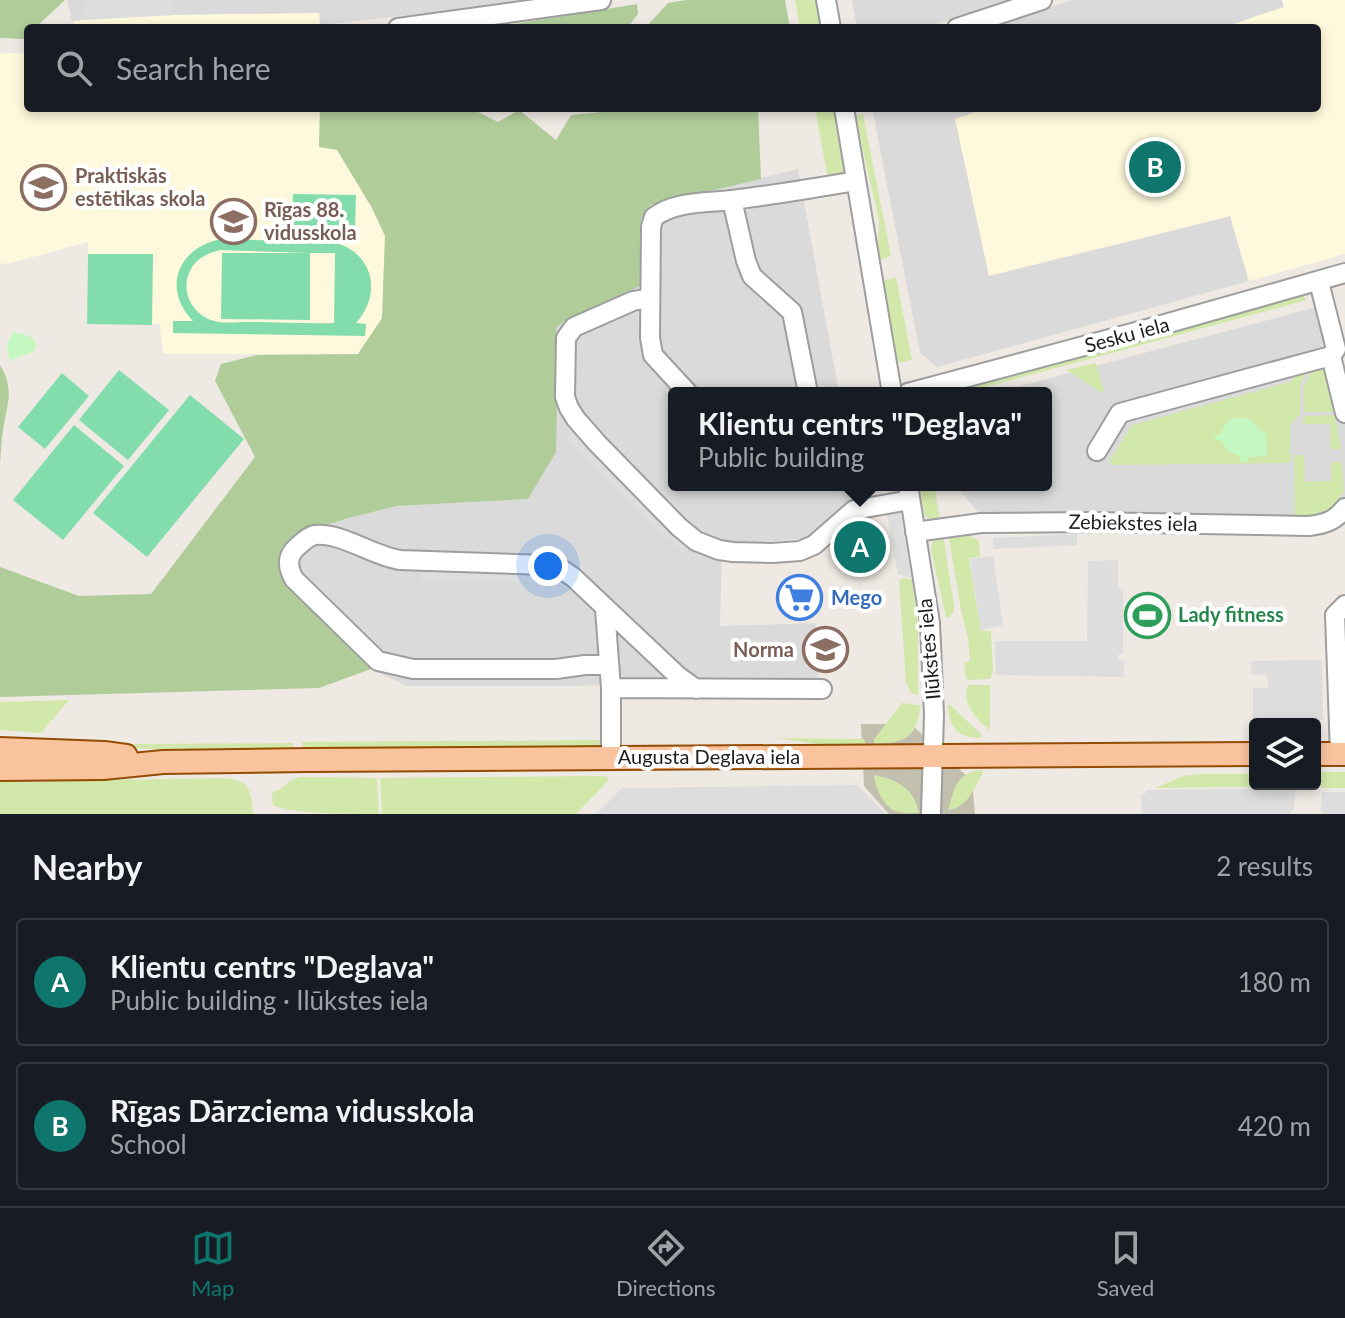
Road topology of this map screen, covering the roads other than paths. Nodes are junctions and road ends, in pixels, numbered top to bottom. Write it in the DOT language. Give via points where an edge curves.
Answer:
graph roads {
  1 [pos="601,0"];
  2 [pos="826,0"];
  3 [pos="1042,0"];
  4 [pos="427,24"];
  5 [pos="830,24"];
  6 [pos="969,24"];
  7 [pos="845,112"];
  8 [pos="856,181"];
  9 [pos="732,200"];
  10 [pos="1345,273"];
  11 [pos="1319,282"];
  12 [pos="650,298"];
  13 [pos="1331,356"];
  14 [pos="682,387"];
  15 [pos="807,387"];
  16 [pos="891,387"];
  17 [pos="930,387"];
  18 [pos="1345,413"];
  19 [pos="1097,451"];
  20 [pos="909,492"];
  21 [pos="1345,508"];
  22 [pos="915,532"];
  23 [pos="605,609"];
  24 [pos="1342,616"];
  25 [pos="609,665"];
  26 [pos="1341,684"];
  27 [pos="611,688"];
  28 [pos="696,689"];
  29 [pos="822,689"];
  30 [pos="0,749"];
  31 [pos="1249,754"];
  32 [pos="1321,754"];
  33 [pos="1342,754"];
  34 [pos="933,756"];
  35 [pos="611,758"];
  36 [pos="163,762"];
  37 [pos="0,769"];
  38 [pos="931,814"];
  1 -- 4 [label="street"];
  2 -- 5 [label="street"];
  3 -- 6 [label="street"];
  7 -- 8 [label="street"];
  8 -- 9 [label="street"];
  8 -- 16 [label="street"];
  9 -- 12 [label="street" via="676,206 654,217"];
  9 -- 15 [label="street" via="752,276 792,312"];
  10 -- 11 [label="street, Sesku iela"];
  11 -- 13 [label="street" via="1336,349"];
  11 -- 17 [label="street, Sesku iela"];
  12 -- 14 [label="street" via="653,355"];
  12 -- 20 [label="street" via="574,327 566,338 565,397 597,443 696,541 733,552 800,551 854,510"];
  13 -- 18 [label="street"];
  13 -- 19 [label="street" via="1120,413"];
  20 -- 22 [label="street, Ilūkstes iela"];
  21 -- 22 [label="street, Zebiekstes iela" via="1338,517 1309,526 981,523"];
  22 -- 34 [label="street, Ilūkstes iela" via="930,623"];
  23 -- 25 [label="street"];
  23 -- 25 [label="street" via="573,577 548,565 400,560 340,538 315,535 289,558 294,579 378,661 413,669"];
  23 -- 28 [label="street"];
  24 -- 26 [label="street"];
  25 -- 27 [label="street"];
  26 -- 33 [label="street"];
  27 -- 28 [label="street"];
  27 -- 35 [label="street"];
  28 -- 29 [label="street"];
  30 -- 36 [label="main road, Augusta Deglava iela" via="104,753"];
  31 -- 34 [label="main road, Augusta Deglava iela"];
  32 -- 33 [label="main road"];
  34 -- 35 [label="main road, Augusta Deglava iela"];
  34 -- 38 [label="street, Ilūkstes iela"];
  35 -- 36 [label="main road, Augusta Deglava iela"];
  36 -- 37 [label="main road, Augusta Deglava iela"];
}
